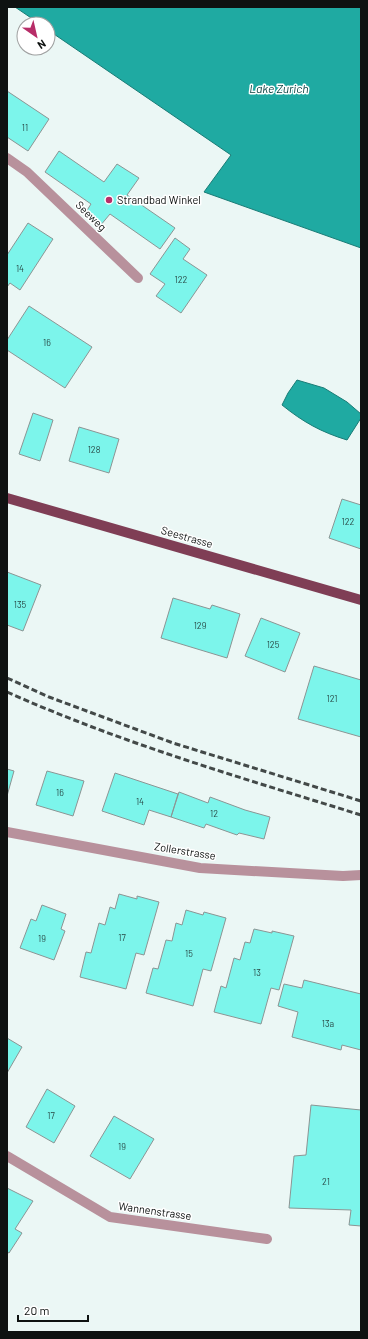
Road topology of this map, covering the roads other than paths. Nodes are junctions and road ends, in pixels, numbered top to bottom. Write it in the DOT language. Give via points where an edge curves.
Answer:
graph roads {
  1 [pos="7,158"];
  2 [pos="138,278"];
  3 [pos="7,498"];
  4 [pos="361,600"];
  5 [pos="7,832"];
  6 [pos="361,875"];
  7 [pos="7,1156"];
  8 [pos="267,1239"];
  1 -- 2 [label="street, Seeweg" via="27,172"];
  3 -- 4 [label="main road, Seestrasse"];
  5 -- 6 [label="street, Zollerstrasse" via="200,868"];
  7 -- 8 [label="street, Wannenstrasse" via="110,1217"];
}
